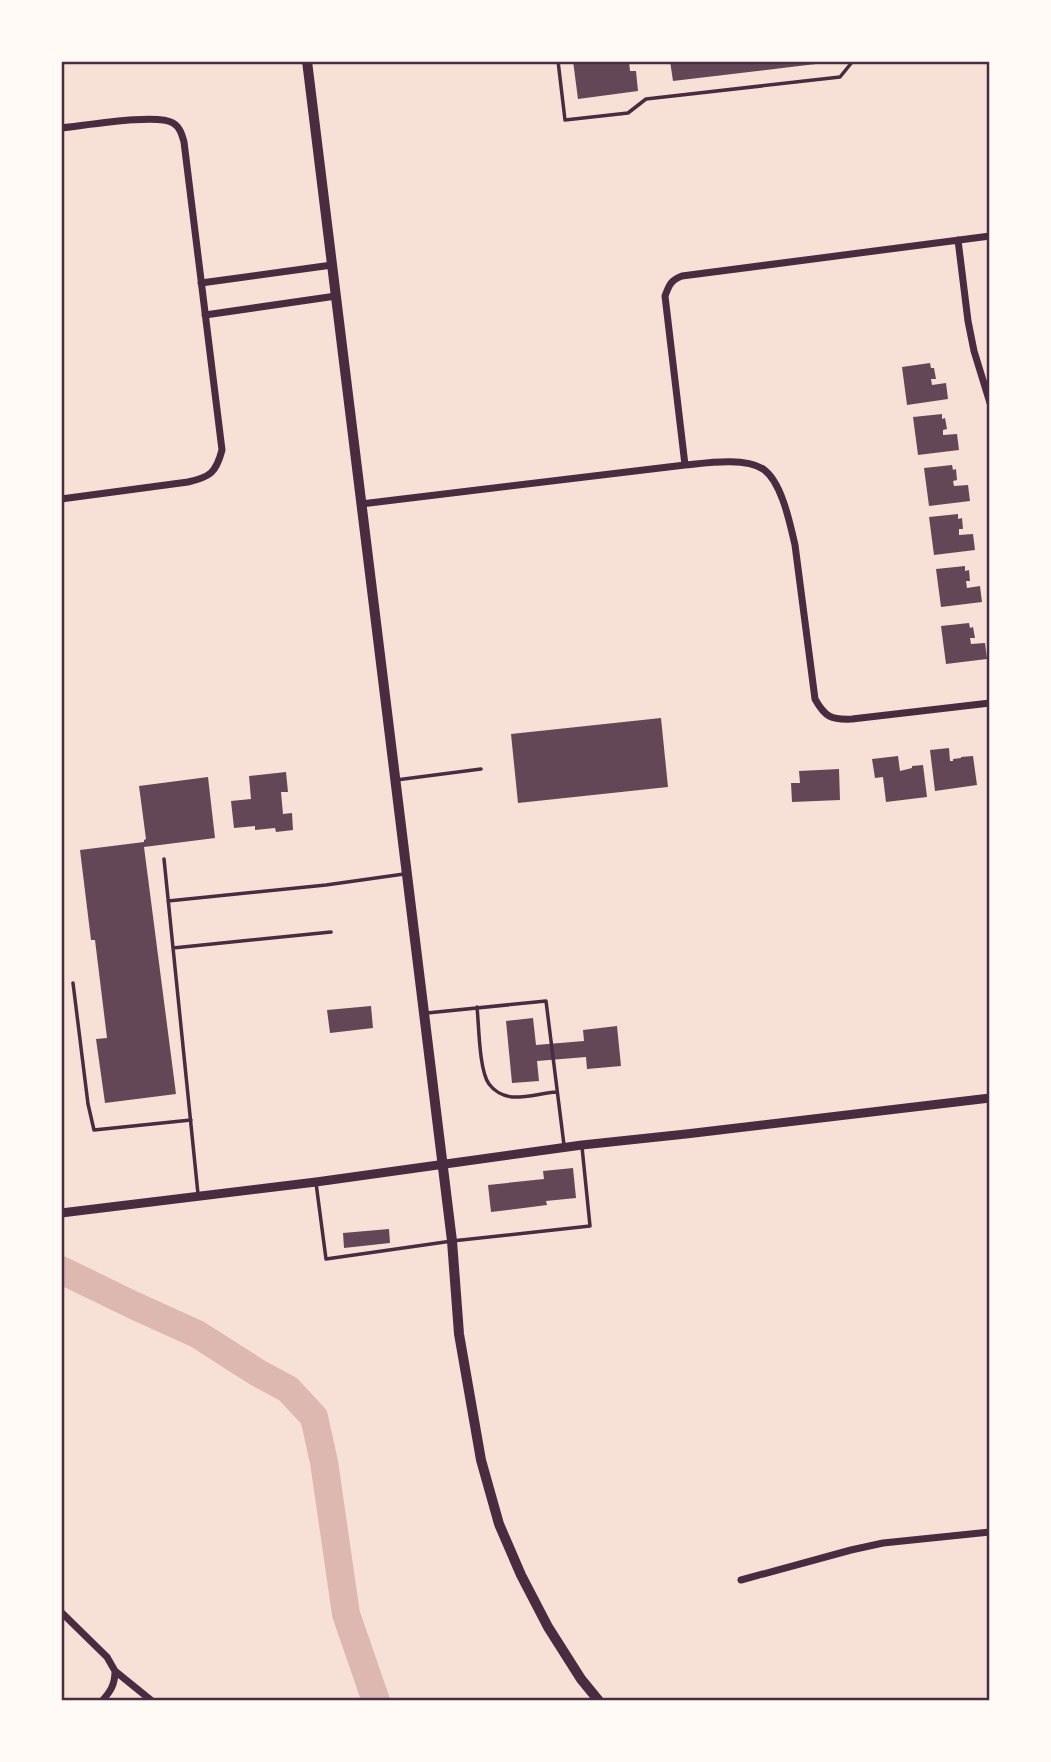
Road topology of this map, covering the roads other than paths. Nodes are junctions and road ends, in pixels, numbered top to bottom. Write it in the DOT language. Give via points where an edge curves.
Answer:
graph roads {
  1 [pos="307,61"];
  2 [pos="558,61"];
  3 [pos="853,61"];
  4 [pos="61,128"];
  5 [pos="990,236"];
  6 [pos="958,240"];
  7 [pos="332,265"];
  8 [pos="201,283"];
  9 [pos="336,296"];
  10 [pos="205,315"];
  11 [pos="990,404"];
  12 [pos="685,465"];
  13 [pos="61,499"];
  14 [pos="361,504"];
  15 [pos="990,703"];
  16 [pos="481,769"];
  17 [pos="395,780"];
  18 [pos="164,859"];
  19 [pos="406,874"];
  20 [pos="168,901"];
  21 [pos="331,932"];
  22 [pos="173,948"];
  23 [pos="73,983"];
  24 [pos="477,1007"];
  25 [pos="423,1014"];
  26 [pos="556,1092"];
  27 [pos="990,1098"];
  28 [pos="191,1120"];
  29 [pos="582,1145"];
  30 [pos="564,1147"];
  31 [pos="442,1164"];
  32 [pos="316,1182"];
  33 [pos="198,1196"];
  34 [pos="61,1213"];
  35 [pos="452,1241"];
  36 [pos="990,1532"];
  37 [pos="740,1580"];
  38 [pos="61,1612"];
  39 [pos="115,1671"];
  40 [pos="102,1701"];
  41 [pos="152,1701"];
  42 [pos="599,1701"];
  1 -- 7 [label="main road"];
  2 -- 3 [label="lane" via="565,120 628,113 646,99 840,77"];
  4 -- 8 [label="street" via="154,119 173,123 184,142"];
  5 -- 6 [label="street"];
  6 -- 11 [label="street" via="970,331"];
  6 -- 12 [label="street" via="675,279 665,296"];
  7 -- 8 [label="street"];
  7 -- 9 [label="main road"];
  8 -- 10 [label="street"];
  9 -- 10 [label="street"];
  9 -- 14 [label="main road"];
  10 -- 13 [label="street" via="222,450 214,472 188,482"];
  12 -- 14 [label="street"];
  12 -- 15 [label="street" via="754,465 776,486 795,545 815,699 821,711 852,719"];
  14 -- 17 [label="main road"];
  16 -- 17 [label="lane"];
  17 -- 19 [label="main road"];
  18 -- 20 [label="lane"];
  19 -- 20 [label="lane"];
  19 -- 25 [label="main road"];
  20 -- 22 [label="lane"];
  21 -- 22 [label="lane"];
  22 -- 28 [label="lane"];
  23 -- 28 [label="lane" via="94,1130"];
  24 -- 25 [label="lane"];
  24 -- 26 [label="lane" via="484,1071 494,1090 513,1097"];
  24 -- 26 [label="lane" via="546,1001"];
  25 -- 31 [label="main road"];
  26 -- 30 [label="lane"];
  27 -- 29 [label="street"];
  28 -- 33 [label="lane"];
  29 -- 30 [label="street"];
  29 -- 35 [label="lane" via="590,1226"];
  30 -- 31 [label="street"];
  31 -- 32 [label="street"];
  31 -- 35 [label="main road"];
  32 -- 33 [label="street"];
  32 -- 35 [label="lane" via="326,1259"];
  33 -- 34 [label="street"];
  35 -- 42 [label="main road" via="459,1334 481,1460 499,1524 548,1627"];
  36 -- 37 [label="street" via="883,1543"];
  38 -- 39 [label="street" via="107,1657"];
  39 -- 40 [label="street" via="110,1693"];
  39 -- 41 [label="street"];
}
